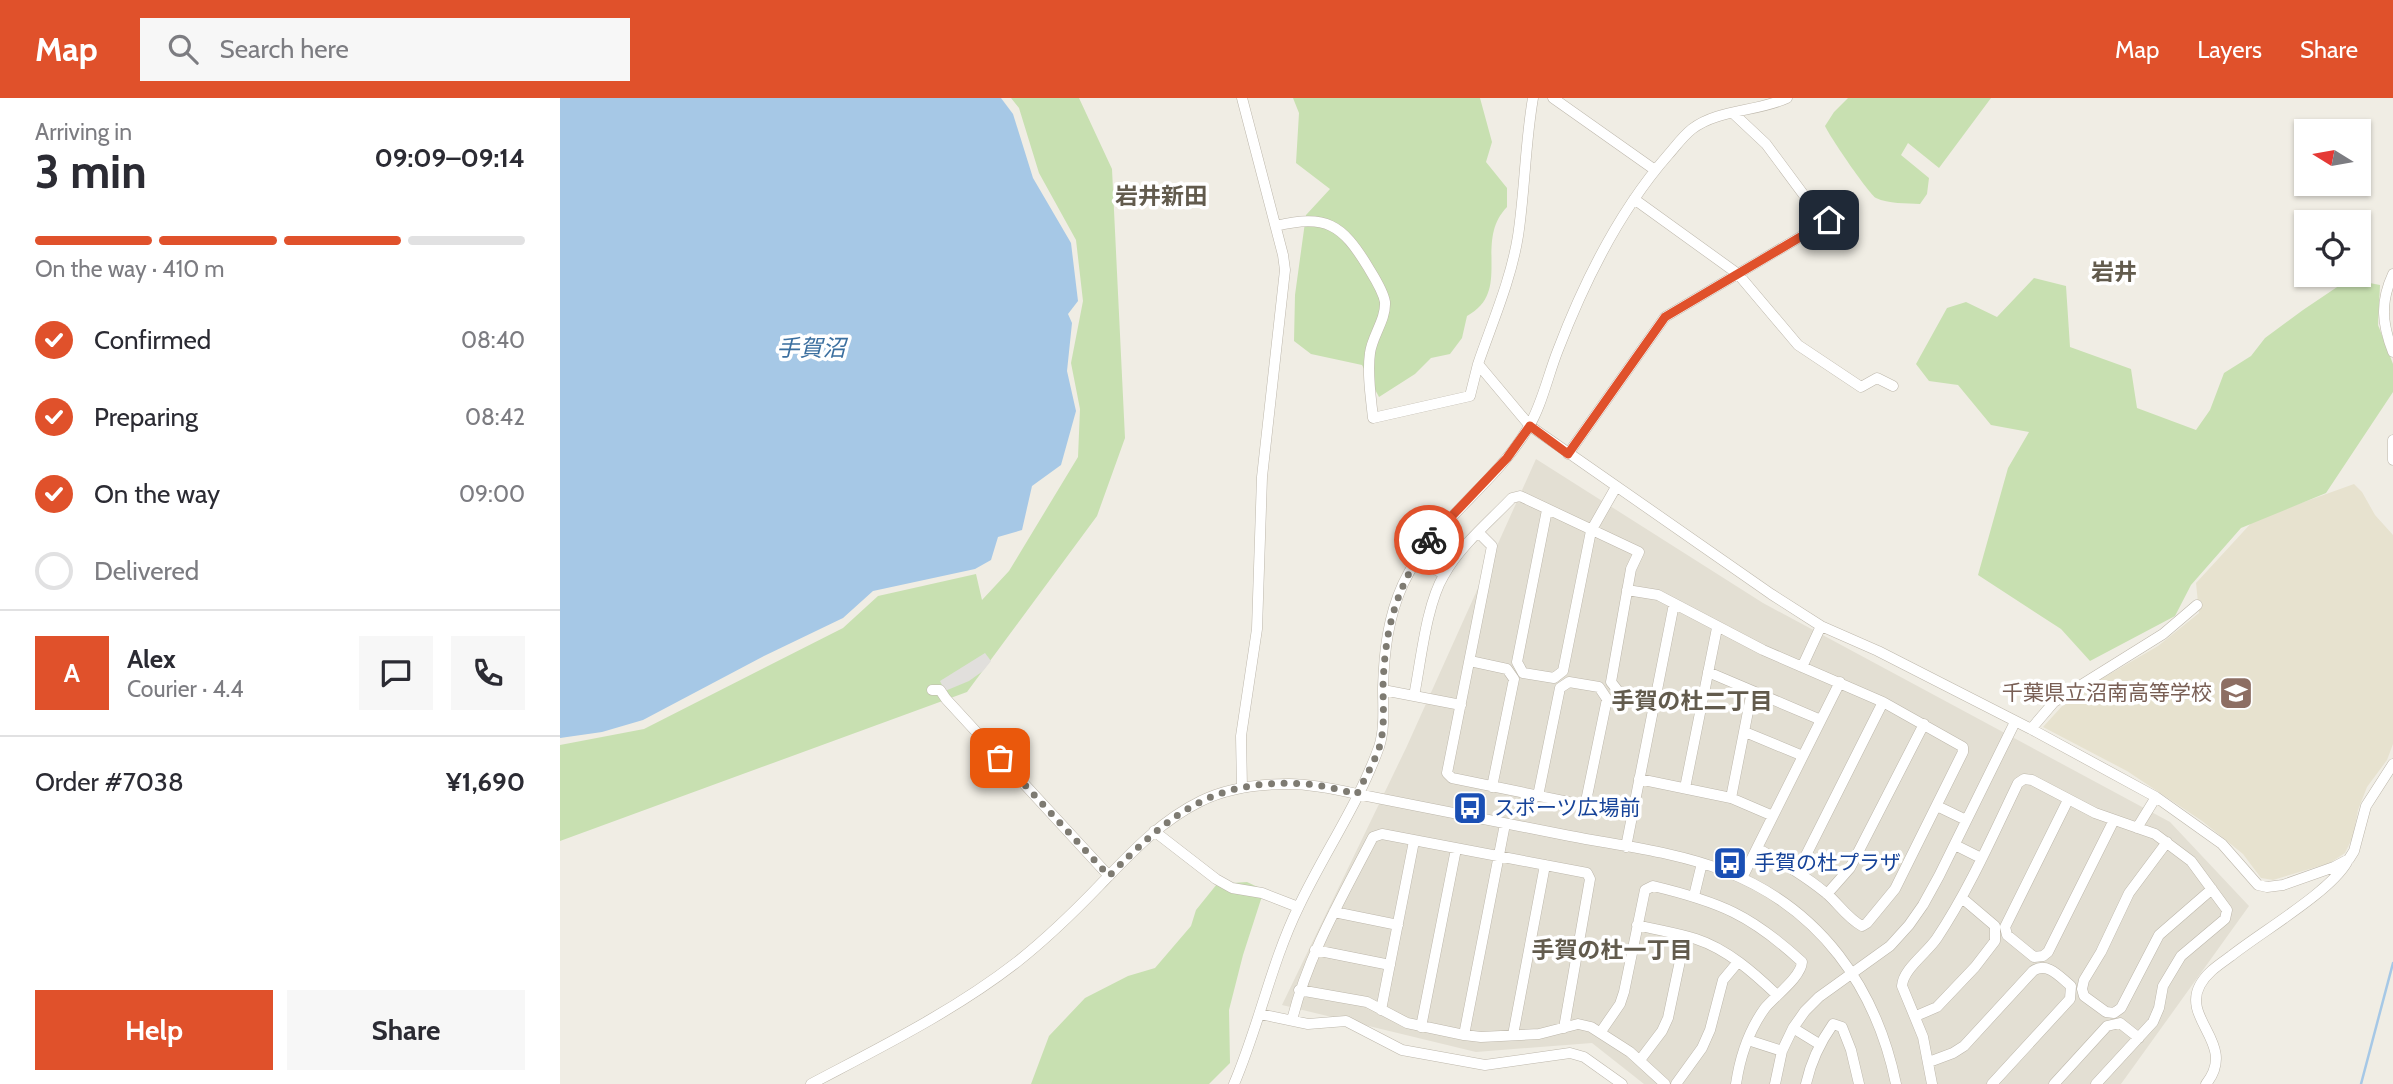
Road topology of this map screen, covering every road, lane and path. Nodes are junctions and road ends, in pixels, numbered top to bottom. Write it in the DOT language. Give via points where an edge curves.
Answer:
graph roads {
  1 [pos="1242,98"];
  2 [pos="1532,98"];
  3 [pos="1553,98"];
  4 [pos="1743,98"];
  5 [pos="1787,98"];
  6 [pos="1752,109"];
  7 [pos="1734,114"];
  8 [pos="1655,170"];
  9 [pos="1634,199"];
  10 [pos="1276,226"];
  11 [pos="1738,274"];
  12 [pos="2393,274"];
  13 [pos="2393,352"];
  14 [pos="1478,364"];
  15 [pos="1893,386"];
  16 [pos="1530,426"];
  17 [pos="2393,440"];
  18 [pos="1568,454"];
  19 [pos="2393,460"];
  20 [pos="1616,487"];
  21 [pos="1547,510"];
  22 [pos="1591,531"];
  23 [pos="1479,533"];
  24 [pos="1416,559"];
  25 [pos="1444,575"];
  26 [pos="1628,590"];
  27 [pos="1674,604"];
  28 [pos="2197,605"];
  29 [pos="1821,625"];
  30 [pos="1717,628"];
  31 [pos="1470,661"];
  32 [pos="1802,667"];
  33 [pos="1708,673"];
  34 [pos="1840,682"];
  35 [pos="932,690"];
  36 [pos="1383,690"];
  37 [pos="1752,691"];
  38 [pos="1414,695"];
  39 [pos="1654,699"];
  40 [pos="1883,702"];
  41 [pos="1461,705"];
  42 [pos="1821,720"];
  43 [pos="2015,722"];
  44 [pos="1924,724"];
  45 [pos="2031,729"];
  46 [pos="1745,732"];
  47 [pos="1803,756"];
  48 [pos="2393,764"];
  49 [pos="1639,779"];
  50 [pos="1492,787"];
  51 [pos="1242,788"];
  52 [pos="1685,788"];
  53 [pos="1357,794"];
  54 [pos="1538,796"];
  55 [pos="2156,797"];
  56 [pos="1731,798"];
  57 [pos="2068,800"];
  58 [pos="1585,806"];
  59 [pos="1937,806"];
  60 [pos="1632,815"];
  61 [pos="1773,816"];
  62 [pos="1966,820"];
  63 [pos="2115,820"];
  64 [pos="1505,824"];
  65 [pos="2137,828"];
  66 [pos="1154,831"];
  67 [pos="1414,841"];
  68 [pos="2167,842"];
  69 [pos="1955,845"];
  70 [pos="1626,846"];
  71 [pos="1757,848"];
  72 [pos="1456,849"];
  73 [pos="1499,856"];
  74 [pos="1981,858"];
  75 [pos="2349,859"];
  76 [pos="1702,863"];
  77 [pos="1545,865"];
  78 [pos="1798,871"];
  79 [pos="1109,876"];
  80 [pos="1742,878"];
  81 [pos="2212,889"];
  82 [pos="1827,894"];
  83 [pos="1694,896"];
  84 [pos="1962,898"];
  85 [pos="1298,907"];
  86 [pos="1334,912"];
  87 [pos="1398,925"];
  88 [pos="1637,925"];
  89 [pos="1685,937"];
  90 [pos="1315,950"];
  91 [pos="1738,962"];
  92 [pos="1390,965"];
  93 [pos="1853,974"];
  94 [pos="1299,990"];
  95 [pos="1777,995"];
  96 [pos="1381,1010"];
  97 [pos="1260,1014"];
  98 [pos="1916,1016"];
  99 [pos="1292,1020"];
  100 [pos="1421,1027"];
  101 [pos="1564,1028"];
  102 [pos="1793,1028"];
  103 [pos="1600,1033"];
  104 [pos="1464,1035"];
  105 [pos="1513,1035"];
  106 [pos="2139,1038"];
  107 [pos="1748,1040"];
  108 [pos="1819,1044"];
  109 [pos="1782,1051"];
  110 [pos="1640,1060"];
  111 [pos="1929,1062"];
  112 [pos="811,1084"];
  113 [pos="1234,1084"];
  114 [pos="1622,1084"];
  115 [pos="1665,1084"];
  116 [pos="1676,1084"];
  117 [pos="1736,1084"];
  118 [pos="1775,1084"];
  119 [pos="1806,1084"];
  120 [pos="1859,1084"];
  121 [pos="1896,1084"];
  122 [pos="1932,1084"];
  123 [pos="1992,1084"];
  124 [pos="2054,1084"];
  125 [pos="2096,1084"];
  126 [pos="2206,1084"];
  1 -- 10 [label="street"];
  2 -- 14 [label="street" via="1518,237"];
  3 -- 8 [label="street"];
  4 -- 6 [label="street"];
  5 -- 6 [label="street"];
  6 -- 7 [label="street"];
  7 -- 8 [label="street" via="1713,117 1691,130"];
  7 -- 11 [label="street" via="1766,144 1812,205 1829,220"];
  8 -- 9 [label="street"];
  9 -- 11 [label="street"];
  9 -- 16 [label="street" via="1568,324"];
  10 -- 14 [label="street" via="1300,220 1338,229 1353,242 1377,282 1385,302 1370,352 1373,418 1469,396"];
  10 -- 51 [label="street" via="1285,270 1262,477 1256,629 1241,736"];
  11 -- 15 [label="street" via="1798,345 1861,387 1877,378"];
  11 -- 18 [label="street" via="1665,317"];
  12 -- 13 [label="street" via="2384,294 2383,323"];
  14 -- 16 [label="street"];
  16 -- 18 [label="street"];
  16 -- 24 [label="street"];
  17 -- 19 [label="street"];
  18 -- 20 [label="street"];
  20 -- 22 [label="street"];
  20 -- 29 [label="street"];
  21 -- 22 [label="street"];
  21 -- 22 [label="street" via="1517,662 1523,673 1554,678 1563,671"];
  21 -- 23 [label="street" via="1520,496 1512,498"];
  22 -- 26 [label="street" via="1639,552"];
  23 -- 25 [label="street"];
  23 -- 31 [label="street" via="1492,546"];
  24 -- 25 [label="street"];
  24 -- 36 [label="street" via="1391,615"];
  25 -- 38 [label="street" via="1434,598"];
  26 -- 27 [label="street"];
  26 -- 39 [label="street" via="1611,682 1618,691"];
  27 -- 30 [label="street"];
  27 -- 39 [label="street"];
  28 -- 45 [label="street" via="2163,634 2054,702"];
  29 -- 32 [label="street"];
  29 -- 43 [label="street"];
  30 -- 32 [label="street"];
  30 -- 33 [label="street"];
  31 -- 41 [label="street"];
  31 -- 50 [label="street" via="1507,669 1514,679"];
  32 -- 34 [label="street"];
  33 -- 37 [label="street"];
  33 -- 52 [label="street"];
  34 -- 40 [label="street"];
  34 -- 42 [label="street"];
  35 -- 79 [label="street" via="940,690"];
  36 -- 38 [label="street"];
  36 -- 53 [label="street" via="1380,745"];
  37 -- 42 [label="street"];
  37 -- 46 [label="street"];
  38 -- 41 [label="street"];
  39 -- 49 [label="street"];
  40 -- 44 [label="street"];
  40 -- 78 [label="street"];
  41 -- 50 [label="street" via="1447,773"];
  42 -- 47 [label="street"];
  43 -- 45 [label="street"];
  43 -- 62 [label="street"];
  44 -- 59 [label="street" via="1963,747"];
  44 -- 82 [label="street" via="1850,868"];
  45 -- 55 [label="street"];
  46 -- 47 [label="street"];
  46 -- 56 [label="street"];
  47 -- 61 [label="street"];
  48 -- 75 [label="street" via="2366,806"];
  49 -- 52 [label="street"];
  49 -- 60 [label="street"];
  50 -- 54 [label="street"];
  51 -- 53 [label="street" via="1308,784"];
  51 -- 66 [label="street" via="1201,801"];
  52 -- 56 [label="street"];
  53 -- 64 [label="street"];
  53 -- 85 [label="street"];
  54 -- 58 [label="street"];
  54 -- 58 [label="street" via="1560,688 1569,682 1599,687 1606,699"];
  55 -- 65 [label="street"];
  55 -- 75 [label="street" via="2222,844 2259,885 2283,885"];
  56 -- 61 [label="street"];
  57 -- 63 [label="street"];
  57 -- 63 [label="street" via="2005,927 2007,935 2034,957 2048,952"];
  57 -- 74 [label="street" via="2024,779"];
  58 -- 60 [label="street"];
  59 -- 62 [label="street"];
  59 -- 82 [label="street" via="1895,889 1867,923 1855,922"];
  60 -- 70 [label="street"];
  61 -- 71 [label="street"];
  62 -- 69 [label="street"];
  63 -- 65 [label="street"];
  64 -- 70 [label="street"];
  64 -- 73 [label="street"];
  65 -- 68 [label="street"];
  66 -- 79 [label="street"];
  66 -- 85 [label="street" via="1232,888"];
  67 -- 72 [label="street"];
  67 -- 86 [label="street" via="1373,836"];
  67 -- 87 [label="street"];
  68 -- 81 [label="street" via="2191,861"];
  68 -- 81 [label="street" via="2129,893 2084,980 2084,996 2106,1012 2121,1008 2159,935"];
  69 -- 74 [label="street"];
  69 -- 93 [label="street" via="1909,925"];
  70 -- 76 [label="street"];
  71 -- 78 [label="street"];
  71 -- 80 [label="street"];
  72 -- 73 [label="street"];
  72 -- 100 [label="street"];
  73 -- 77 [label="street"];
  73 -- 104 [label="street"];
  74 -- 84 [label="street"];
  75 -- 126 [label="street" via="2333,880 2235,952 2198,988 2196,1007 2217,1056"];
  76 -- 80 [label="street"];
  76 -- 83 [label="street"];
  77 -- 101 [label="street" via="1587,873 1590,878"];
  77 -- 105 [label="street"];
  78 -- 82 [label="street"];
  79 -- 112 [label="street" via="1055,930 982,988"];
  80 -- 93 [label="street" via="1801,915"];
  81 -- 106 [label="street" via="2227,910 2225,919 2181,956 2163,986 2153,1022"];
  83 -- 88 [label="street" via="1648,888"];
  83 -- 95 [label="street" via="1756,923 1802,962"];
  84 -- 98 [label="street" via="1932,946 1902,980"];
  84 -- 98 [label="street" via="1995,926 1995,941 1937,1007"];
  85 -- 97 [label="street"];
  86 -- 87 [label="street"];
  86 -- 90 [label="street"];
  87 -- 92 [label="street"];
  88 -- 89 [label="street"];
  88 -- 103 [label="street" via="1625,992"];
  89 -- 91 [label="street" via="1709,944"];
  89 -- 110 [label="street" via="1668,1018"];
  90 -- 92 [label="street"];
  90 -- 94 [label="street"];
  91 -- 95 [label="street"];
  91 -- 116 [label="street" via="1723,980 1702,1048"];
  92 -- 96 [label="street"];
  93 -- 102 [label="street" via="1819,997"];
  93 -- 121 [label="street" via="1881,1027"];
  94 -- 96 [label="street" via="1367,1002"];
  94 -- 99 [label="street"];
  95 -- 107 [label="street"];
  96 -- 100 [label="street"];
  97 -- 99 [label="street"];
  97 -- 113 [label="street"];
  98 -- 111 [label="street"];
  99 -- 114 [label="street" via="1308,1024 1346,1021 1402,1050 1485,1065 1570,1053 1584,1057"];
  100 -- 104 [label="street"];
  101 -- 103 [label="street" via="1578,1024"];
  101 -- 105 [label="street"];
  102 -- 108 [label="street"];
  102 -- 109 [label="street"];
  103 -- 110 [label="street"];
  104 -- 105 [label="street"];
  106 -- 124 [label="street" via="2120,1023 2107,1026"];
  106 -- 125 [label="street"];
  107 -- 109 [label="street"];
  107 -- 117 [label="street"];
  108 -- 119 [label="street"];
  108 -- 120 [label="street" via="1833,1024 1842,1027"];
  109 -- 118 [label="street"];
  110 -- 115 [label="street"];
  111 -- 122 [label="street"];
  111 -- 123 [label="street" via="1964,1046 2033,971 2045,968 2071,986 2070,999"];
}
